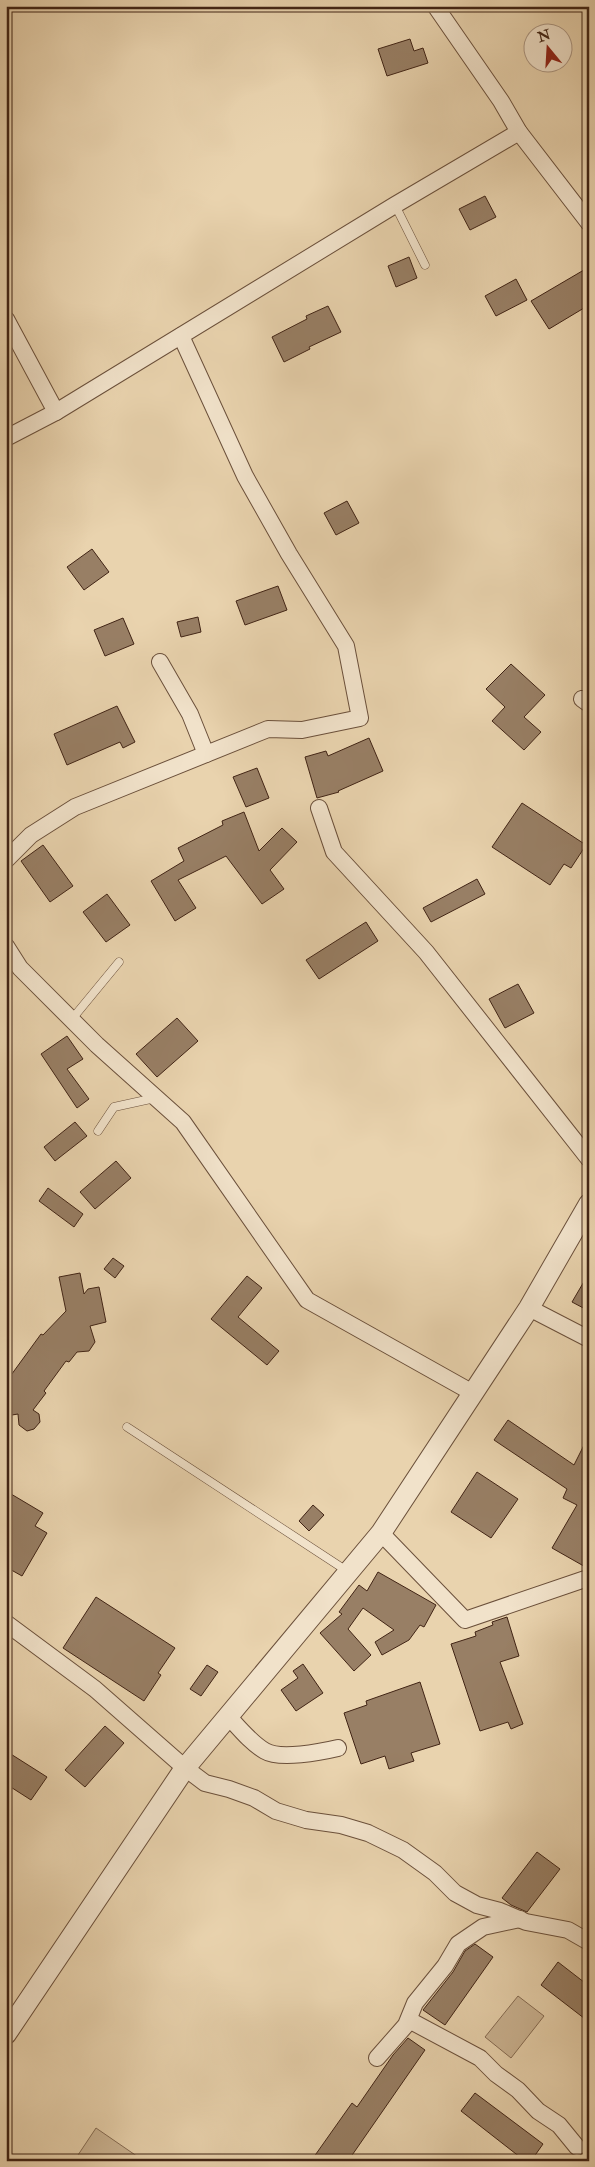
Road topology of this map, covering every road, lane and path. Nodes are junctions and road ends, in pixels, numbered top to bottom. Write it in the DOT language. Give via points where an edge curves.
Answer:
graph roads {
  1 [pos="436,6"];
  2 [pos="519,132"];
  3 [pos="395,205"];
  4 [pos="589,222"];
  5 [pos="425,265"];
  6 [pos="6,319"];
  7 [pos="181,336"];
  8 [pos="56,412"];
  9 [pos="6,438"];
  10 [pos="160,662"];
  11 [pos="206,754"];
  12 [pos="319,808"];
  13 [pos="6,860"];
  14 [pos="6,946"];
  15 [pos="119,962"];
  16 [pos="72,1019"];
  17 [pos="156,1098"];
  18 [pos="98,1131"];
  19 [pos="589,1159"];
  20 [pos="589,1204"];
  21 [pos="529,1308"];
  22 [pos="589,1339"];
  23 [pos="473,1393"];
  24 [pos="126,1427"];
  25 [pos="381,1533"];
  26 [pos="349,1572"];
  27 [pos="589,1580"];
  28 [pos="6,1623"];
  29 [pos="228,1716"];
  30 [pos="338,1748"];
  31 [pos="185,1768"];
  32 [pos="520,1919"];
  33 [pos="589,1942"];
  34 [pos="408,2020"];
  35 [pos="6,2034"];
  36 [pos="377,2058"];
  37 [pos="577,2147"];
  1 -- 2 [label="street"];
  2 -- 3 [label="street"];
  2 -- 4 [label="street"];
  3 -- 5 [label="lane"];
  3 -- 7 [label="street"];
  6 -- 8 [label="street"];
  7 -- 8 [label="street"];
  7 -- 11 [label="street" via="245,476 346,646 360,718 302,730 268,729"];
  8 -- 9 [label="street"];
  10 -- 11 [label="street" via="190,714"];
  11 -- 13 [label="street" via="75,807 31,835"];
  12 -- 19 [label="street" via="334,852 426,952"];
  14 -- 16 [label="street" via="20,968"];
  15 -- 16 [label="lane"];
  16 -- 17 [label="street"];
  17 -- 18 [label="lane" via="114,1107"];
  17 -- 23 [label="street" via="183,1122 307,1300"];
  20 -- 21 [label="street"];
  21 -- 22 [label="street"];
  21 -- 23 [label="street"];
  23 -- 25 [label="street"];
  24 -- 26 [label="lane"];
  25 -- 26 [label="street"];
  25 -- 27 [label="street" via="465,1620"];
  26 -- 29 [label="street"];
  28 -- 31 [label="street" via="94,1689"];
  29 -- 30 [label="street" via="266,1752 292,1754"];
  29 -- 31 [label="street"];
  31 -- 32 [label="street" via="206,1783 254,1798 276,1811 368,1833 402,1850 455,1892 477,1905"];
  31 -- 35 [label="street"];
  32 -- 33 [label="street" via="568,1930"];
  32 -- 34 [label="street" via="483,1926 458,1944 416,2003"];
  34 -- 36 [label="street"];
  34 -- 37 [label="street" via="480,2058 538,2111 559,2125"];
}
